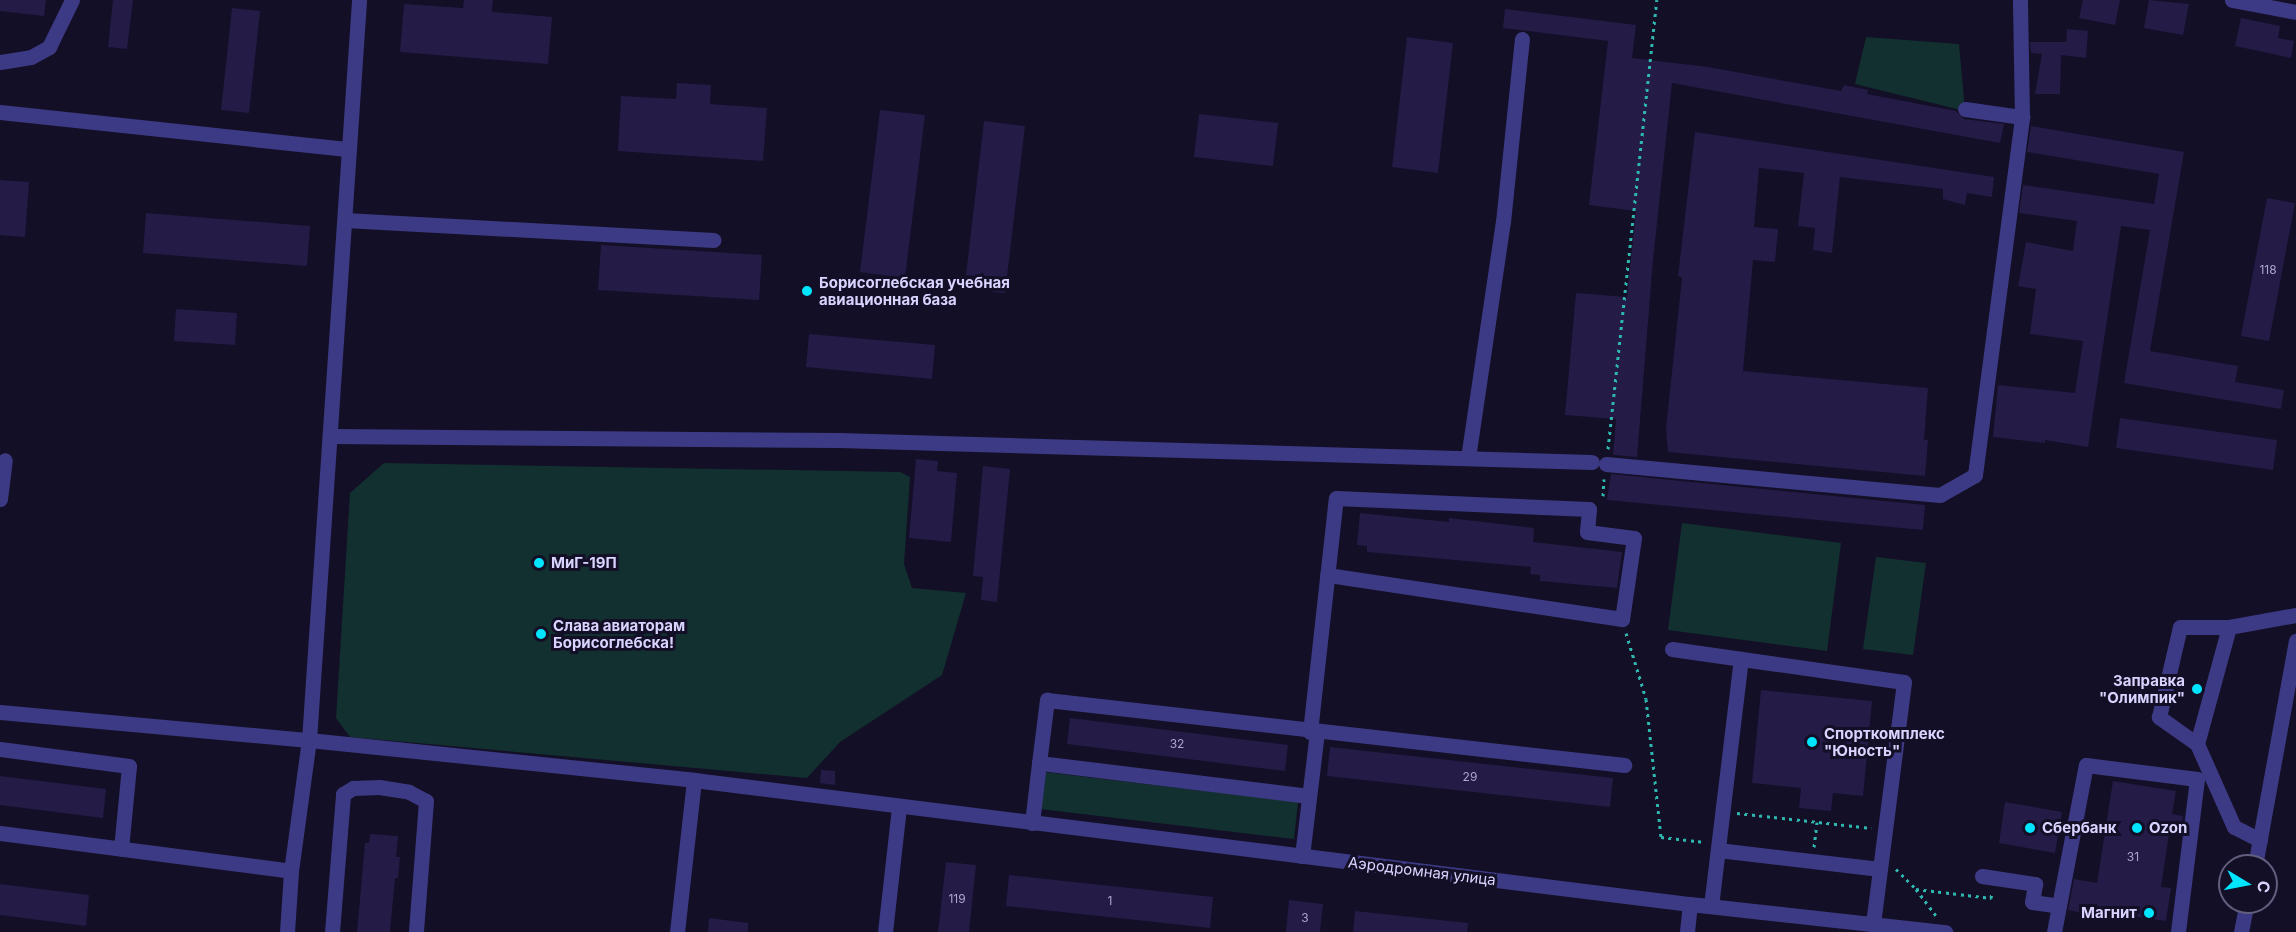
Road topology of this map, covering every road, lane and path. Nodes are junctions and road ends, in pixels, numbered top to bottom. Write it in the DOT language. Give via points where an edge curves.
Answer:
graph roads {
  1 [pos="72,0"];
  2 [pos="359,0"];
  3 [pos="1658,0"];
  4 [pos="2020,0"];
  5 [pos="2232,0"];
  6 [pos="2296,12"];
  7 [pos="1522,39"];
  8 [pos="0,62"];
  9 [pos="1965,109"];
  10 [pos="0,112"];
  11 [pos="2022,117"];
  12 [pos="349,149"];
  13 [pos="345,220"];
  14 [pos="713,240"];
  15 [pos="330,436"];
  16 [pos="1468,458"];
  17 [pos="5,460"];
  18 [pos="1599,463"];
  19 [pos="1603,496"];
  20 [pos="0,499"];
  21 [pos="1327,575"];
  22 [pos="2296,615"];
  23 [pos="1622,619"];
  24 [pos="2229,627"];
  25 [pos="2296,641"];
  26 [pos="1672,649"];
  27 [pos="1741,658"];
  28 [pos="0,712"];
  29 [pos="1314,732"];
  30 [pos="309,740"];
  31 [pos="2197,744"];
  32 [pos="0,749"];
  33 [pos="1039,764"];
  34 [pos="1624,765"];
  35 [pos="694,780"];
  36 [pos="1309,796"];
  37 [pos="899,807"];
  38 [pos="1723,812"];
  39 [pos="1817,822"];
  40 [pos="1032,823"];
  41 [pos="1885,829"];
  42 [pos="0,833"];
  43 [pos="2260,840"];
  44 [pos="1719,845"];
  45 [pos="121,849"];
  46 [pos="1814,850"];
  47 [pos="2257,854"];
  48 [pos="1302,856"];
  49 [pos="1881,862"];
  50 [pos="291,871"];
  51 [pos="1988,877"];
  52 [pos="1916,889"];
  53 [pos="1690,904"];
  54 [pos="1711,906"];
  55 [pos="2059,906"];
  56 [pos="2245,914"];
  57 [pos="1873,924"];
  58 [pos="1943,928"];
  59 [pos="287,932"];
  60 [pos="332,932"];
  61 [pos="416,932"];
  62 [pos="677,932"];
  63 [pos="885,932"];
  64 [pos="1687,932"];
  65 [pos="2054,932"];
  66 [pos="2178,932"];
  67 [pos="2241,932"];
  1 -- 8 [label="street" via="49,47 31,57"];
  2 -- 12 [label="street"];
  3 -- 18 [label="path"];
  4 -- 11 [label="street"];
  5 -- 6 [label="street"];
  7 -- 16 [label="street" via="1503,222"];
  9 -- 11 [label="street"];
  10 -- 12 [label="street"];
  11 -- 18 [label="street" via="1975,475 1940,495"];
  12 -- 13 [label="street"];
  13 -- 14 [label="street"];
  13 -- 15 [label="street"];
  15 -- 16 [label="street" via="839,440"];
  15 -- 30 [label="street"];
  16 -- 18 [label="street"];
  17 -- 20 [label="street"];
  18 -- 19 [label="path"];
  21 -- 23 [label="street"];
  21 -- 23 [label="street" via="1336,498 1589,509 1587,532 1634,538"];
  21 -- 29 [label="street"];
  22 -- 24 [label="street"];
  23 -- 44 [label="path" via="1646,699 1661,837"];
  24 -- 31 [label="street"];
  24 -- 31 [label="street" via="2180,627 2159,717"];
  25 -- 43 [label="street"];
  26 -- 27 [label="street"];
  27 -- 38 [label="street"];
  27 -- 41 [label="street" via="1904,682"];
  28 -- 30 [label="street, Аэродромная улица"];
  29 -- 33 [label="street" via="1047,700"];
  29 -- 34 [label="street"];
  29 -- 36 [label="street"];
  30 -- 35 [label="street, Аэродромная улица"];
  30 -- 50 [label="street"];
  31 -- 43 [label="street" via="2234,827"];
  32 -- 45 [label="street" via="129,766"];
  33 -- 36 [label="street"];
  33 -- 40 [label="street"];
  35 -- 37 [label="street, Аэродромная улица"];
  35 -- 62 [label="street"];
  36 -- 48 [label="street"];
  37 -- 40 [label="street, Аэродромная улица"];
  37 -- 63 [label="street"];
  38 -- 39 [label="path"];
  38 -- 44 [label="street"];
  39 -- 41 [label="path"];
  39 -- 46 [label="path"];
  40 -- 48 [label="street, Аэродромная улица"];
  41 -- 49 [label="street"];
  42 -- 45 [label="street"];
  43 -- 47 [label="street"];
  44 -- 49 [label="street"];
  44 -- 54 [label="street"];
  45 -- 50 [label="street"];
  48 -- 53 [label="street, Аэродромная улица"];
  49 -- 52 [label="path"];
  49 -- 57 [label="street"];
  50 -- 59 [label="street"];
  51 -- 52 [label="path" via="1991,898"];
  51 -- 55 [label="street" via="2035,884 2032,902"];
  52 -- 58 [label="path"];
  53 -- 54 [label="street, Аэродромная улица"];
  53 -- 64 [label="street"];
  54 -- 57 [label="street, Аэродромная улица"];
  55 -- 65 [label="street"];
  55 -- 66 [label="street" via="2086,765 2197,779"];
  56 -- 67 [label="street"];
  57 -- 58 [label="street, Аэродромная улица"];
  60 -- 61 [label="street" via="343,794 353,788 379,787 409,792 426,801"];
}
